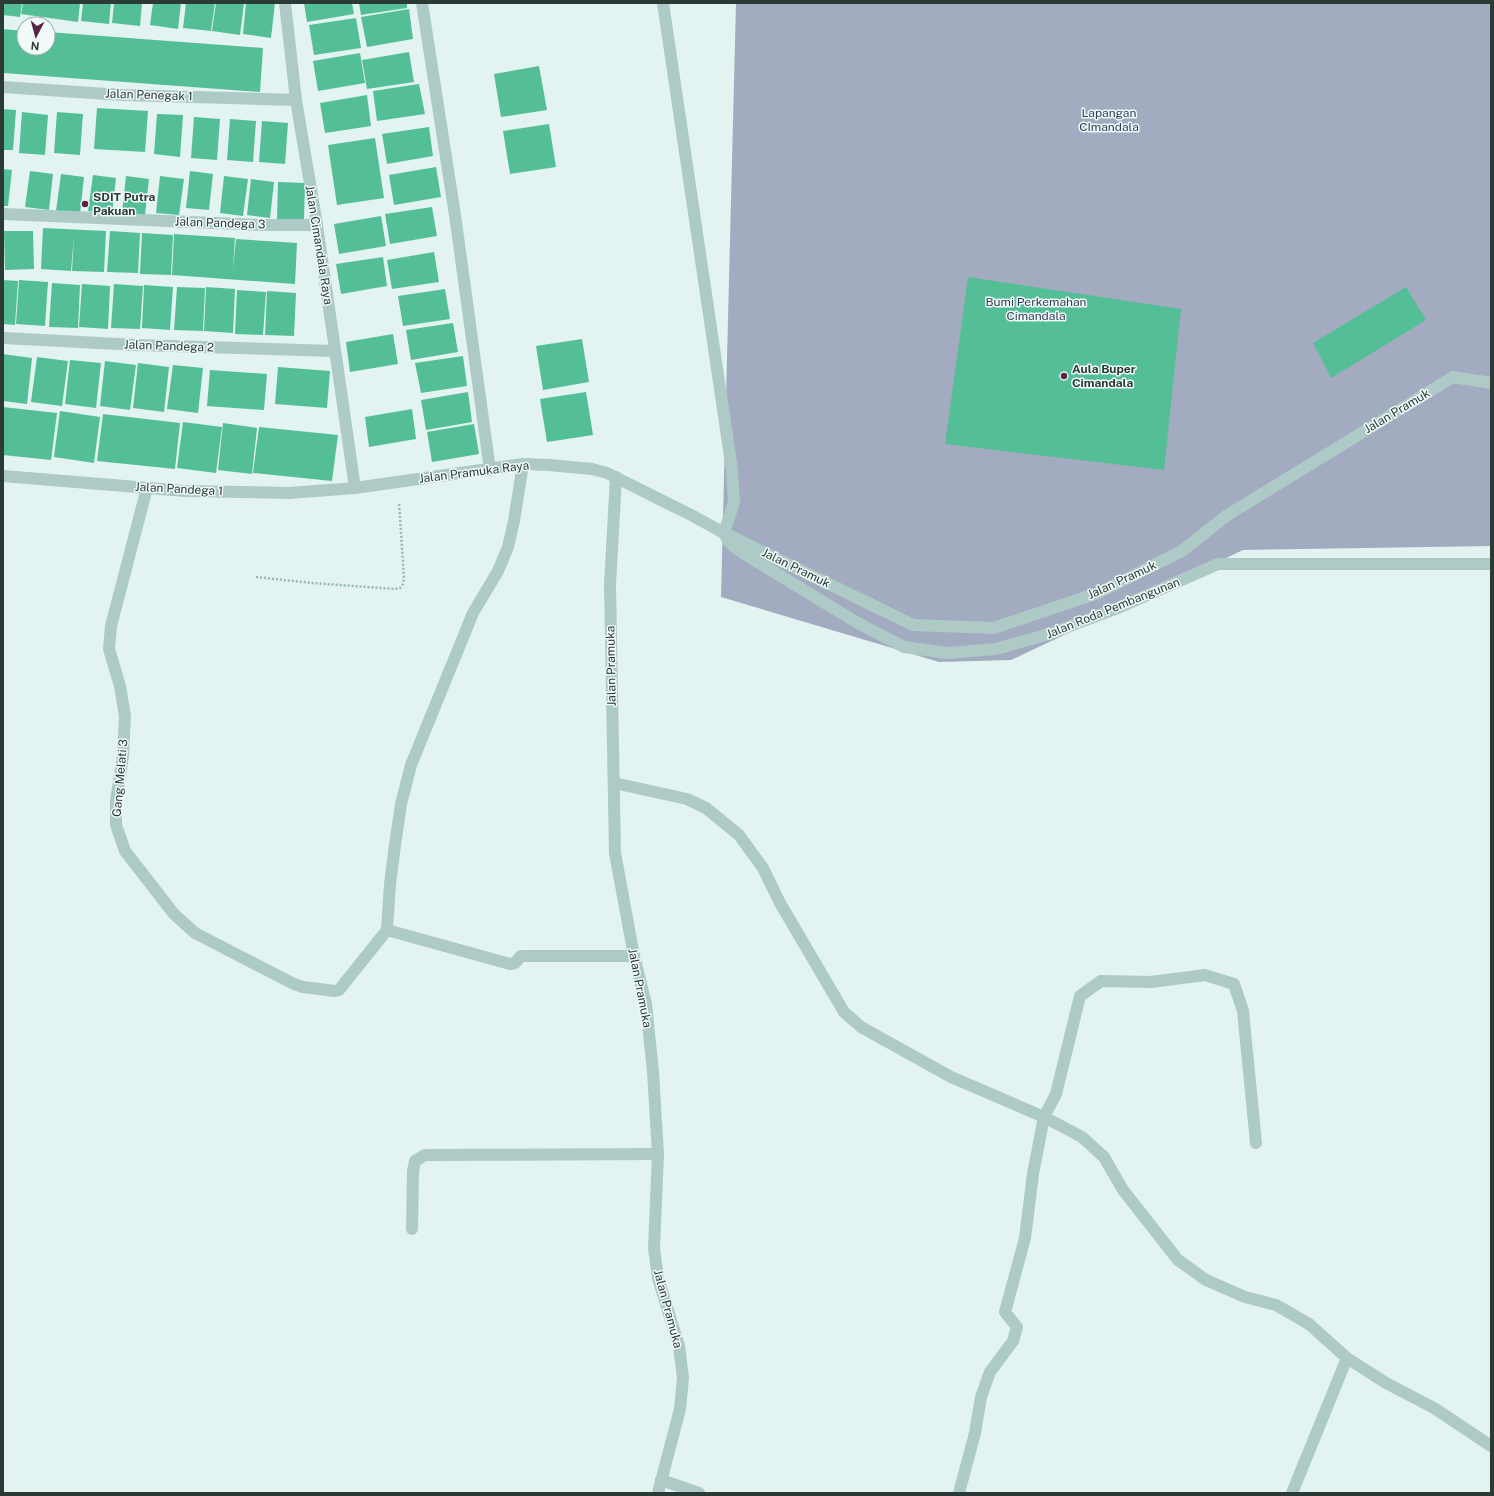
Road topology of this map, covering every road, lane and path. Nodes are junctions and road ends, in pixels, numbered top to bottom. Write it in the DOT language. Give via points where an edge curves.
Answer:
graph roads {
  1 [pos="285,3"];
  2 [pos="422,3"];
  3 [pos="663,3"];
  4 [pos="3,87"];
  5 [pos="296,100"];
  6 [pos="3,214"];
  7 [pos="317,225"];
  8 [pos="3,338"];
  9 [pos="335,351"];
  10 [pos="1491,383"];
  11 [pos="523,464"];
  12 [pos="490,470"];
  13 [pos="3,476"];
  14 [pos="616,477"];
  15 [pos="398,482"];
  16 [pos="147,488"];
  17 [pos="355,488"];
  18 [pos="724,533"];
  19 [pos="1491,564"];
  20 [pos="256,577"];
  21 [pos="614,784"];
  22 [pos="387,930"];
  23 [pos="634,956"];
  24 [pos="1044,1118"];
  25 [pos="1256,1143"];
  26 [pos="658,1154"];
  27 [pos="412,1229"];
  28 [pos="1347,1358"];
  29 [pos="1491,1446"];
  30 [pos="661,1480"];
  31 [pos="658,1493"];
  32 [pos="699,1493"];
  33 [pos="959,1493"];
  34 [pos="1292,1493"];
  1 -- 5 [label="street, Jalan Cimandala Raya"];
  2 -- 12 [label="street" via="455,215"];
  3 -- 18 [label="street" via="732,470 734,502"];
  4 -- 5 [label="street, Jalan Penegak 1" via="122,95"];
  5 -- 7 [label="street, Jalan Cimandala Raya"];
  6 -- 7 [label="street, Jalan Pandega 3"];
  7 -- 9 [label="street, Jalan Cimandala Raya"];
  8 -- 9 [label="street, Jalan Pandega 2"];
  9 -- 17 [label="street, Jalan Cimandala Raya"];
  10 -- 18 [label="street, Jalan Pramuk" via="1453,377 1226,516 1182,551 1098,593 994,628 913,626"];
  11 -- 12 [label="street, Jalan Pramuka Raya"];
  11 -- 14 [label="street, Jalan Pramuka Raya" via="592,469"];
  11 -- 22 [label="street" via="508,547 498,571 473,613 411,765 401,804 395,845"];
  12 -- 15 [label="street, Jalan Pramuka Raya"];
  13 -- 16 [label="street, Jalan Pandega 1"];
  14 -- 18 [label="street, Jalan Roda Pembangunan"];
  14 -- 21 [label="street, Jalan Pramuka" via="610,585"];
  15 -- 17 [label="street, Jalan Pramuka Raya"];
  15 -- 20 [label="path" via="404,578 400,588"];
  16 -- 17 [label="street, Jalan Pandega 1" via="289,493"];
  16 -- 22 [label="street, Gang Melati 3" via="111,626 109,649 120,686 125,716 123,756 116,801 116,826 125,851 174,914 195,933 303,987 339,990"];
  18 -- 19 [label="street, Jalan Roda Pembangunan" via="738,550 856,622 904,648 948,653 996,649 1049,634 1118,608 1218,564"];
  21 -- 23 [label="street, Jalan Pramuka" via="616,853"];
  21 -- 24 [label="street" via="687,798 706,808 739,835 763,868 780,903 844,1012 862,1027 950,1077"];
  22 -- 23 [label="street" via="510,964 521,956"];
  23 -- 26 [label="street, Jalan Pramuka" via="646,1004"];
  24 -- 25 [label="street" via="1056,1094 1080,996 1101,981 1151,982 1206,975 1234,984 1243,1011"];
  24 -- 28 [label="street" via="1082,1137 1104,1157 1123,1190 1178,1260 1206,1280 1245,1297 1276,1305 1309,1324"];
  24 -- 33 [label="street" via="1033,1174 1026,1238 1004,1312 1017,1326 1013,1341 990,1372 981,1397 975,1433"];
  26 -- 27 [label="street" via="424,1155 415,1161 412,1171"];
  26 -- 30 [label="street, Jalan Pramuka" via="654,1248 658,1278 679,1346 683,1378 680,1409"];
  28 -- 29 [label="street" via="1386,1383 1434,1408"];
  28 -- 34 [label="street"];
  30 -- 31 [label="street, Jalan Pramuka"];
  30 -- 32 [label="street"];
}
